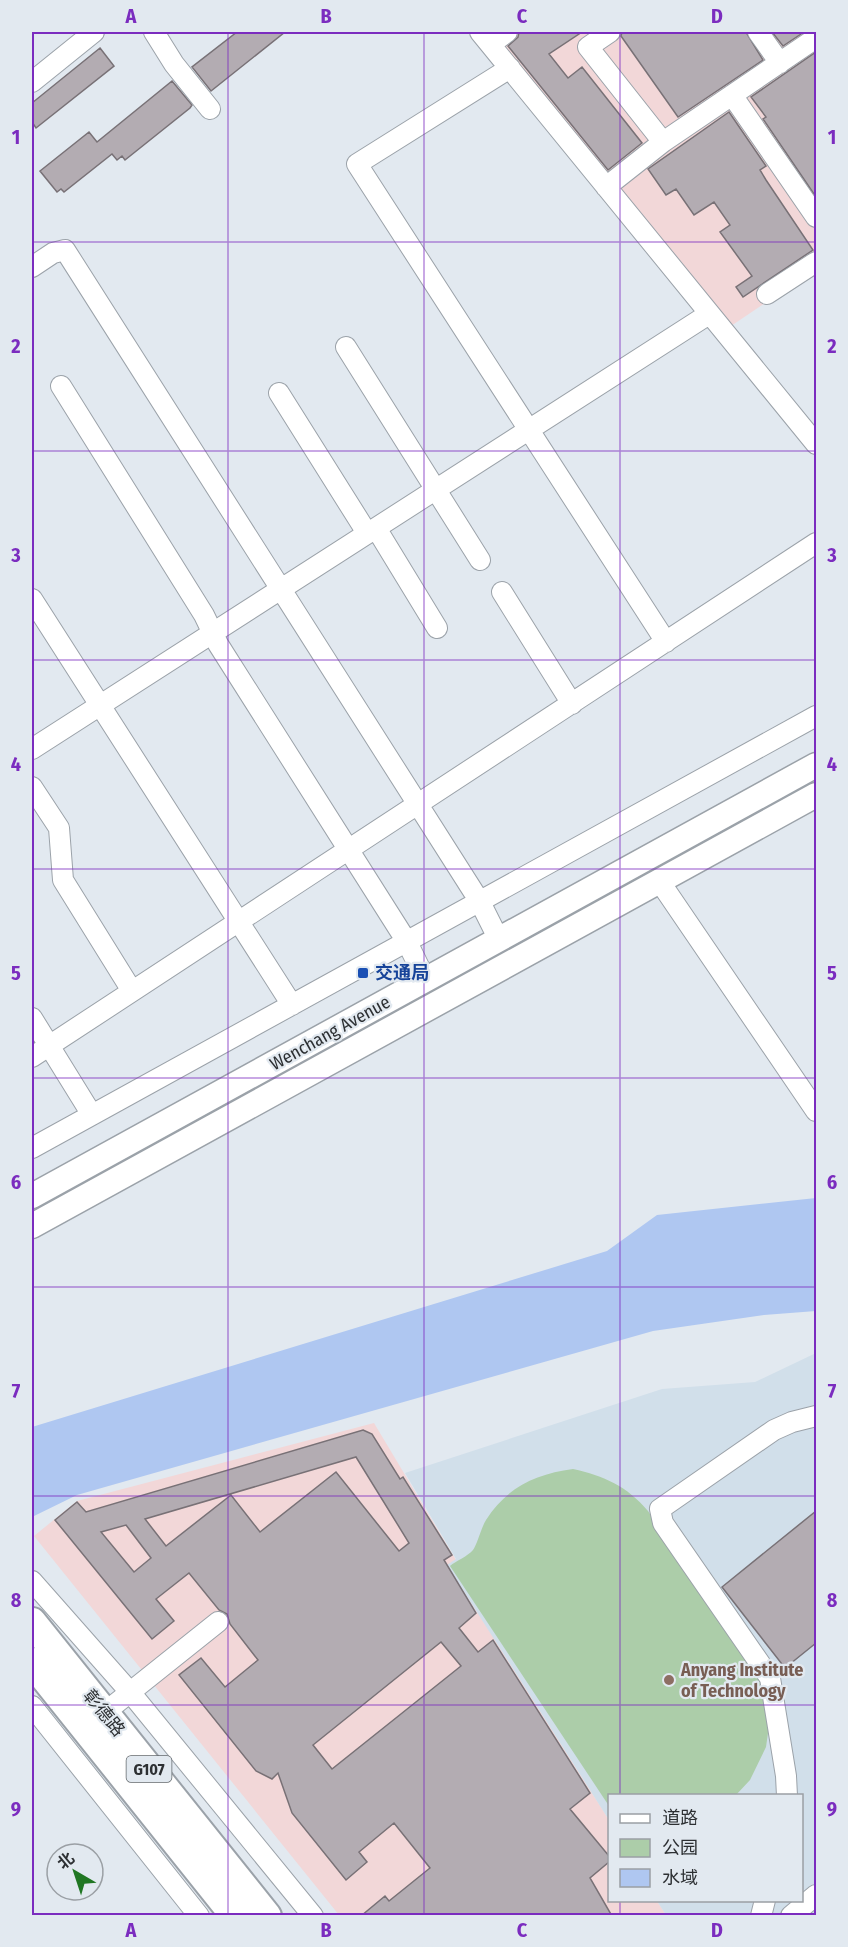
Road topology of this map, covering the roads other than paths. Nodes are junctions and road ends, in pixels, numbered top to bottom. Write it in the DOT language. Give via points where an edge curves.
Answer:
graph roads {
  1 [pos="94,32"];
  2 [pos="154,32"];
  3 [pos="507,32"];
  4 [pos="610,32"];
  5 [pos="758,32"];
  6 [pos="486,38"];
  7 [pos="816,38"];
  8 [pos="780,63"];
  9 [pos="510,68"];
  10 [pos="32,82"];
  11 [pos="732,96"];
  12 [pos="210,109"];
  13 [pos="663,142"];
  14 [pos="606,187"];
  15 [pos="816,218"];
  16 [pos="816,262"];
  17 [pos="32,267"];
  18 [pos="767,294"];
  19 [pos="709,314"];
  20 [pos="346,347"];
  21 [pos="61,386"];
  22 [pos="279,393"];
  23 [pos="529,429"];
  24 [pos="816,444"];
  25 [pos="436,489"];
  26 [pos="371,531"];
  27 [pos="816,543"];
  28 [pos="480,560"];
  29 [pos="281,589"];
  30 [pos="502,592"];
  31 [pos="32,600"];
  32 [pos="437,628"];
  33 [pos="213,632"];
  34 [pos="666,642"];
  35 [pos="572,704"];
  36 [pos="99,705"];
  37 [pos="816,716"];
  38 [pos="32,749"];
  39 [pos="816,765"];
  40 [pos="32,787"];
  41 [pos="816,795"];
  42 [pos="418,805"];
  43 [pos="349,850"];
  44 [pos="660,882"];
  45 [pos="480,902"];
  46 [pos="239,922"];
  47 [pos="499,940"];
  48 [pos="407,942"];
  49 [pos="426,981"];
  50 [pos="132,991"];
  51 [pos="292,1005"];
  52 [pos="32,1018"];
  53 [pos="49,1045"];
  54 [pos="32,1057"];
  55 [pos="816,1111"];
  56 [pos="92,1114"];
  57 [pos="32,1148"];
  58 [pos="32,1196"];
  59 [pos="32,1226"];
  60 [pos="816,1416"];
  61 [pos="32,1581"];
  62 [pos="32,1622"];
  63 [pos="218,1622"];
  64 [pos="32,1662"];
  65 [pos="130,1692"];
  66 [pos="32,1706"];
  67 [pos="104,1713"];
  68 [pos="787,1794"];
  69 [pos="816,1895"];
  70 [pos="199,1916"];
  71 [pos="235,1916"];
  72 [pos="267,1916"];
  73 [pos="313,1916"];
  74 [pos="791,1916"];
  1 -- 10 [label="street"];
  2 -- 12 [label="street"];
  3 -- 6 [label="street"];
  4 -- 13 [label="street" via="588,47"];
  5 -- 8 [label="street"];
  6 -- 9 [label="street"];
  7 -- 8 [label="street"];
  8 -- 11 [label="street"];
  9 -- 14 [label="street"];
  9 -- 23 [label="street" via="357,164"];
  11 -- 13 [label="street"];
  11 -- 15 [label="street"];
  13 -- 14 [label="street"];
  14 -- 19 [label="street"];
  16 -- 18 [label="street"];
  17 -- 29 [label="street" via="65,250"];
  19 -- 23 [label="street"];
  19 -- 24 [label="street"];
  20 -- 25 [label="street"];
  21 -- 33 [label="street"];
  22 -- 26 [label="street"];
  23 -- 25 [label="street"];
  23 -- 34 [label="street"];
  25 -- 26 [label="street"];
  25 -- 28 [label="street"];
  26 -- 29 [label="street"];
  26 -- 32 [label="street"];
  27 -- 34 [label="street"];
  29 -- 33 [label="street"];
  29 -- 42 [label="street"];
  30 -- 35 [label="street"];
  31 -- 36 [label="street"];
  33 -- 36 [label="street"];
  33 -- 43 [label="street"];
  34 -- 35 [label="street"];
  35 -- 42 [label="street"];
  36 -- 38 [label="street"];
  36 -- 46 [label="street"];
  37 -- 45 [label="street"];
  39 -- 47 [label="main road, Wenchang Avenue"];
  40 -- 50 [label="street" via="59,828 63,880"];
  41 -- 44 [label="main road, Wenchang Avenue"];
  42 -- 43 [label="street"];
  42 -- 45 [label="street"];
  43 -- 46 [label="street"];
  43 -- 48 [label="street"];
  44 -- 55 [label="street"];
  44 -- 59 [label="main road, Wenchang Avenue"];
  45 -- 47 [label="street"];
  45 -- 48 [label="street"];
  46 -- 50 [label="street"];
  46 -- 51 [label="street"];
  47 -- 49 [label="main road, Wenchang Avenue"];
  48 -- 49 [label="street"];
  48 -- 51 [label="street"];
  49 -- 58 [label="main road, Wenchang Avenue"];
  50 -- 53 [label="street"];
  51 -- 56 [label="street"];
  52 -- 53 [label="street"];
  53 -- 54 [label="street"];
  53 -- 56 [label="street"];
  56 -- 57 [label="street"];
  60 -- 68 [label="street" via="774,1430 660,1509 663,1522 770,1678"];
  61 -- 65 [label="street"];
  62 -- 67 [label="highway, 彰德路 / G107"];
  63 -- 65 [label="street"];
  64 -- 71 [label="highway, 彰德路 / G107"];
  65 -- 67 [label="street"];
  65 -- 73 [label="street"];
  66 -- 70 [label="street"];
  67 -- 72 [label="highway, 彰德路 / G107"];
  69 -- 74 [label="street"];
}
